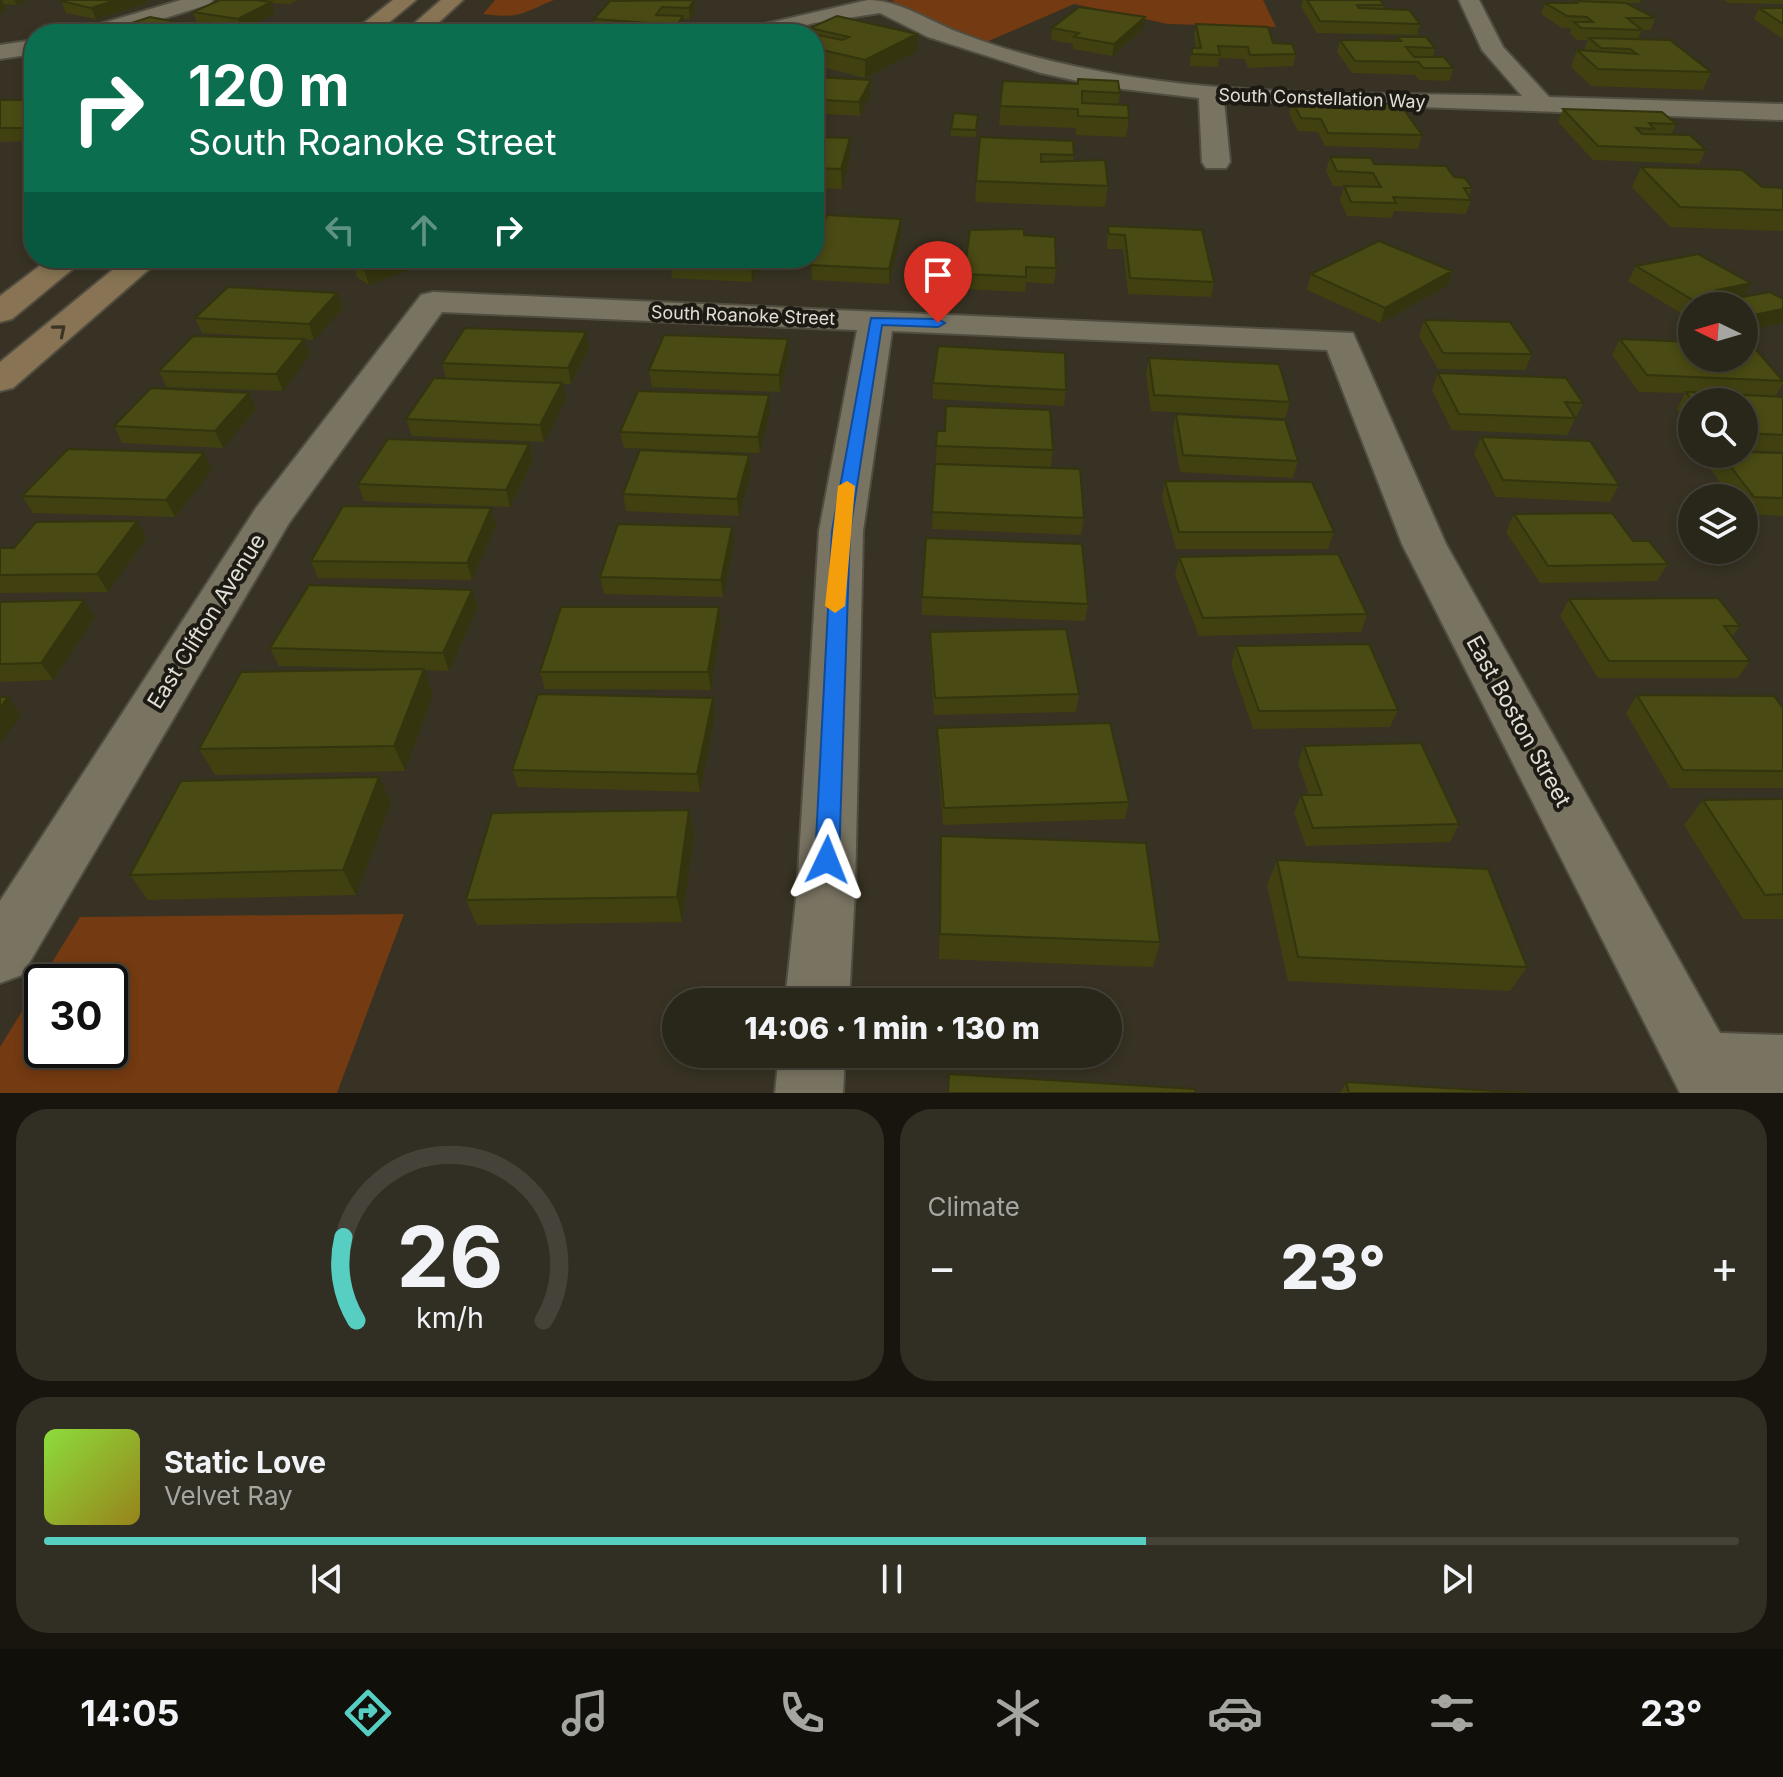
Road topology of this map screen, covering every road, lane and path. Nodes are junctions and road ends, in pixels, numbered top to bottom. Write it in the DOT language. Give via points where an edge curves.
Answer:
graph roads {
  1 [pos="203,0"];
  2 [pos="406,0"];
  3 [pos="453,0"];
  4 [pos="1469,0"];
  5 [pos="880,3"];
  6 [pos="126,24"];
  7 [pos="374,24"];
  8 [pos="425,24"];
  9 [pos="787,24"];
  10 [pos="24,48"];
  11 [pos="0,52"];
  12 [pos="1211,94"];
  13 [pos="1543,105"];
  14 [pos="1749,111"];
  15 [pos="1783,112"];
  16 [pos="1783,140"];
  17 [pos="1216,162"];
  18 [pos="57,268"];
  19 [pos="134,268"];
  20 [pos="433,302"];
  21 [pos="0,312"];
  22 [pos="876,321"];
  23 [pos="1341,340"];
  24 [pos="0,380"];
  25 [pos="0,955"];
  26 [pos="818,988"];
  27 [pos="811,1068"];
  28 [pos="1783,1068"];
  29 [pos="1710,1080"];
  30 [pos="809,1093"];
  1 -- 6 [label="street"];
  2 -- 7 [label="main road"];
  3 -- 8 [label="main road"];
  4 -- 13 [label="street" via="1493,50"];
  5 -- 9 [label="street"];
  5 -- 12 [label="street, South Constellation Way" via="963,43 1026,64 1103,81"];
  10 -- 11 [label="street"];
  12 -- 13 [label="street, South Constellation Way"];
  12 -- 17 [label="street"];
  13 -- 14 [label="street, South Constellation Way"];
  14 -- 15 [label="street, South Constellation Way"];
  14 -- 16 [label="street"];
  18 -- 21 [label="main road"];
  24 -- 19 [label="main road, one-way"];
  20 -- 22 [label="street, South Roanoke Street"];
  20 -- 25 [label="street, East Clifton Avenue" via="271,518"];
  22 -- 23 [label="street, South Roanoke Street"];
  22 -- 26 [label="street" via="841,531"];
  23 -- 29 [label="street, East Boston Street" via="1424,544"];
  27 -- 30 [label="street"];
  28 -- 29 [label="street"];
}
